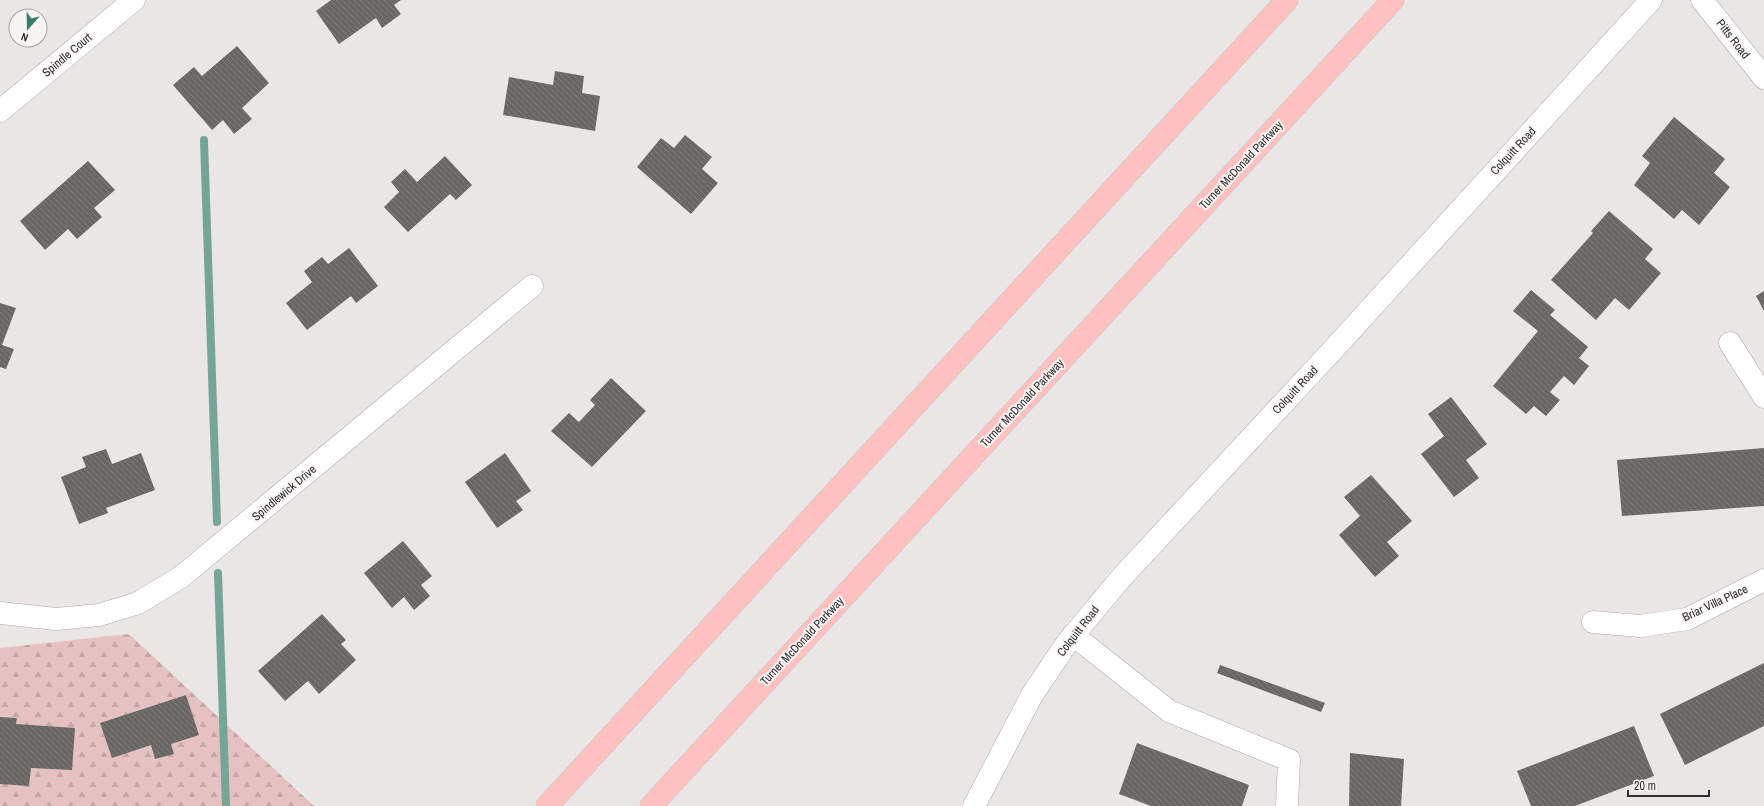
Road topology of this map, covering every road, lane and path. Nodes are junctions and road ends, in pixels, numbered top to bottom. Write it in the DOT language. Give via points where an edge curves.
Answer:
graph roads {
  1 [pos="134,0"];
  2 [pos="1287,0"];
  3 [pos="1393,0"];
  4 [pos="1651,0"];
  5 [pos="1702,0"];
  6 [pos="1764,78"];
  7 [pos="0,111"];
  8 [pos="532,286"];
  9 [pos="1730,343"];
  10 [pos="1764,397"];
  11 [pos="1764,580"];
  12 [pos="0,613"];
  13 [pos="1593,622"];
  14 [pos="1073,635"];
  15 [pos="547,806"];
  16 [pos="651,806"];
  17 [pos="974,806"];
  18 [pos="1288,806"];
  1 -- 7 [label="street, Spindle Court"];
  2 -- 15 [label="highway"];
  3 -- 16 [label="highway, Turner McDonald Parkway"];
  4 -- 14 [label="street, Colquitt Road" via="1122,577"];
  5 -- 6 [label="street, Pitts Road"];
  8 -- 12 [label="street, Spindlewick Drive" via="181,577 138,603 99,615 56,618"];
  9 -- 10 [label="street"];
  11 -- 13 [label="street, Briar Villa Place" via="1687,619 1640,626"];
  14 -- 17 [label="street, Colquitt Road" via="1032,695"];
  14 -- 18 [label="street" via="1170,711 1289,760"];
}
